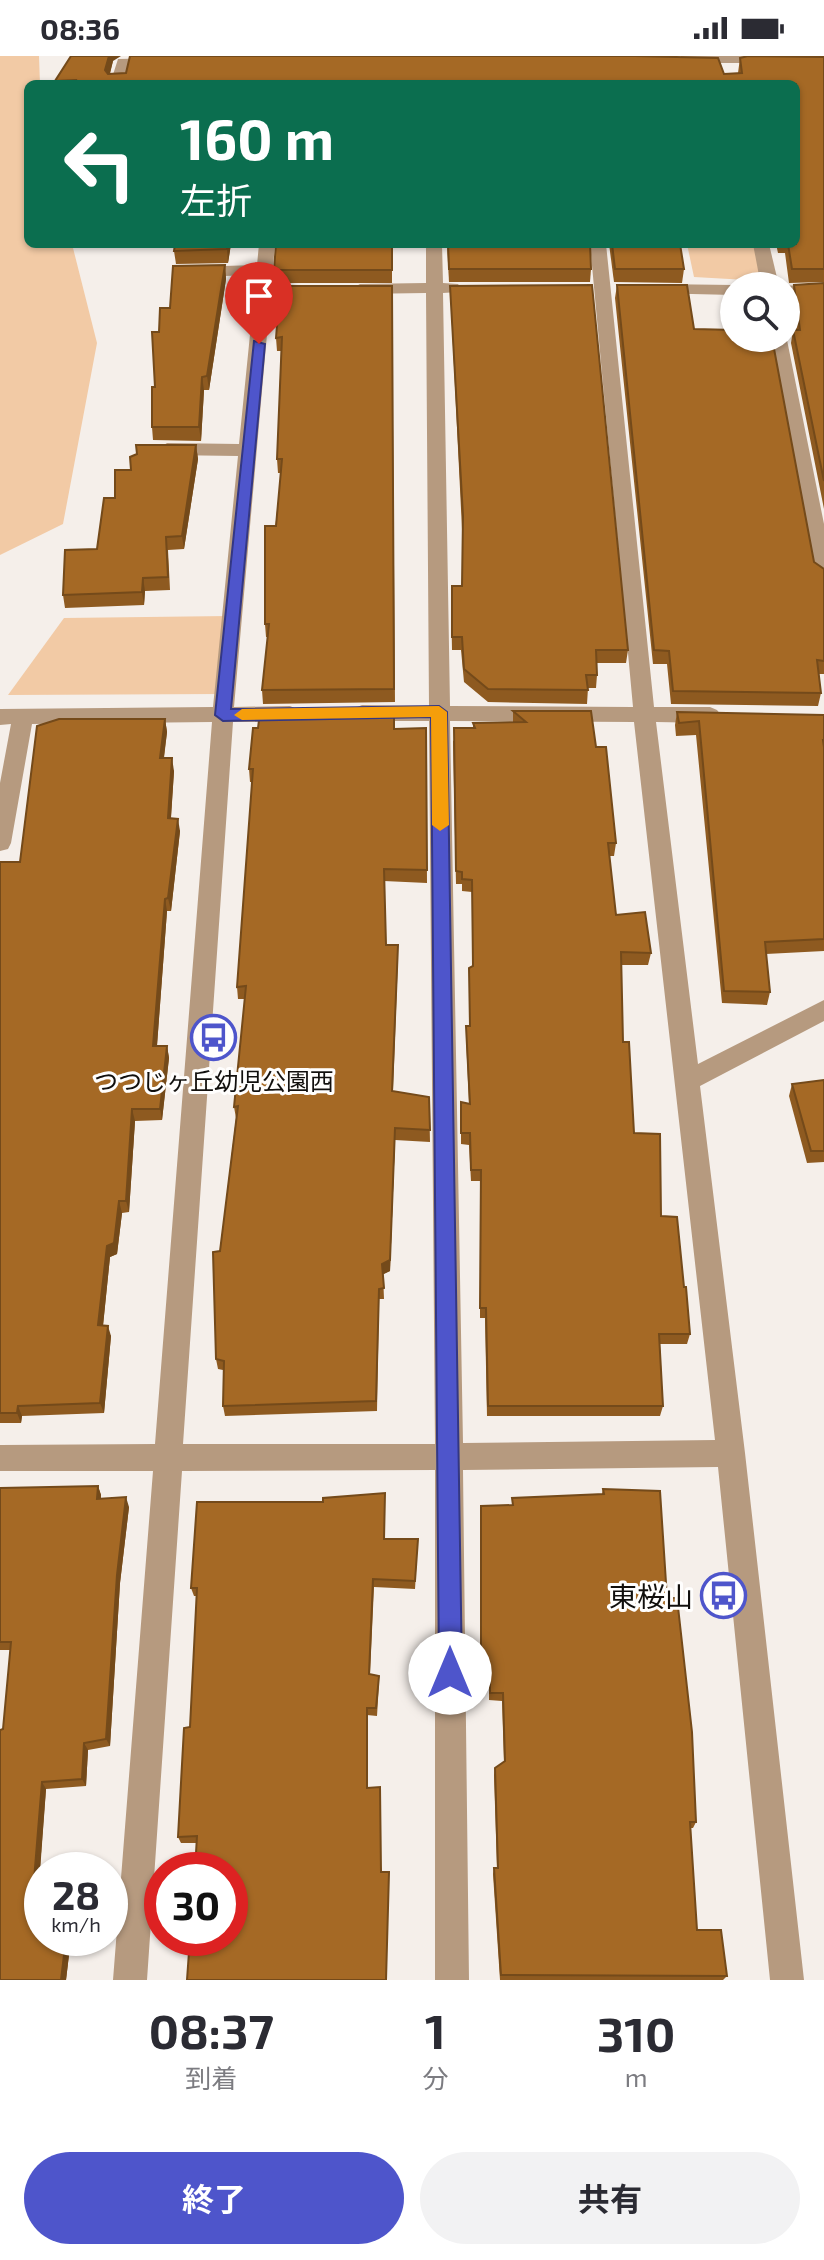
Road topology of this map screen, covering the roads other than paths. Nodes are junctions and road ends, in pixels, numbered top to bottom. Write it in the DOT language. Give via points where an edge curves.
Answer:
graph roads {
  1 [pos="677,59"];
  2 [pos="824,59"];
  3 [pos="184,61"];
  4 [pos="119,80"];
  5 [pos="267,248"];
  6 [pos="434,248"];
  7 [pos="599,248"];
  8 [pos="762,248"];
  9 [pos="177,272"];
  10 [pos="767,272"];
  11 [pos="270,284"];
  12 [pos="435,288"];
  13 [pos="465,288"];
  14 [pos="609,289"];
  15 [pos="824,289"];
  16 [pos="342,290"];
  17 [pos="720,290"];
  18 [pos="800,290"];
  19 [pos="782,352"];
  20 [pos="153,449"];
  21 [pos="248,450"];
  22 [pos="824,575"];
  23 [pos="439,712"];
  24 [pos="315,713"];
  25 [pos="346,713"];
  26 [pos="644,714"];
  27 [pos="223,715"];
  28 [pos="734,715"];
  29 [pos="0,717"];
  30 [pos="23,717"];
  31 [pos="0,843"];
  32 [pos="824,1010"];
  33 [pos="688,1081"];
  34 [pos="731,1453"];
  35 [pos="170,1457"];
  36 [pos="449,1457"];
  37 [pos="0,1458"];
  38 [pos="130,1980"];
  39 [pos="452,1980"];
  40 [pos="787,1980"];
  1 -- 2 [label="street" via="726,65"];
  3 -- 4 [label="street" via="123,62"];
  5 -- 11 [label="street"];
  6 -- 12 [label="street"];
  7 -- 14 [label="street"];
  8 -- 10 [label="street"];
  9 -- 11 [label="street"];
  11 -- 21 [label="street"];
  12 -- 13 [label="street"];
  12 -- 16 [label="street"];
  12 -- 23 [label="street"];
  14 -- 17 [label="street"];
  14 -- 26 [label="street"];
  15 -- 18 [label="street"];
  19 -- 22 [label="street"];
  20 -- 21 [label="street"];
  21 -- 27 [label="street"];
  23 -- 25 [label="street"];
  23 -- 26 [label="street"];
  23 -- 36 [label="street"];
  24 -- 27 [label="street"];
  26 -- 28 [label="street"];
  26 -- 33 [label="street"];
  27 -- 30 [label="street"];
  27 -- 35 [label="street"];
  29 -- 30 [label="street"];
  30 -- 31 [label="street"];
  32 -- 33 [label="street"];
  33 -- 34 [label="street"];
  34 -- 36 [label="street"];
  34 -- 40 [label="street"];
  35 -- 36 [label="street"];
  35 -- 37 [label="street"];
  35 -- 38 [label="street"];
  36 -- 39 [label="street"];
}
